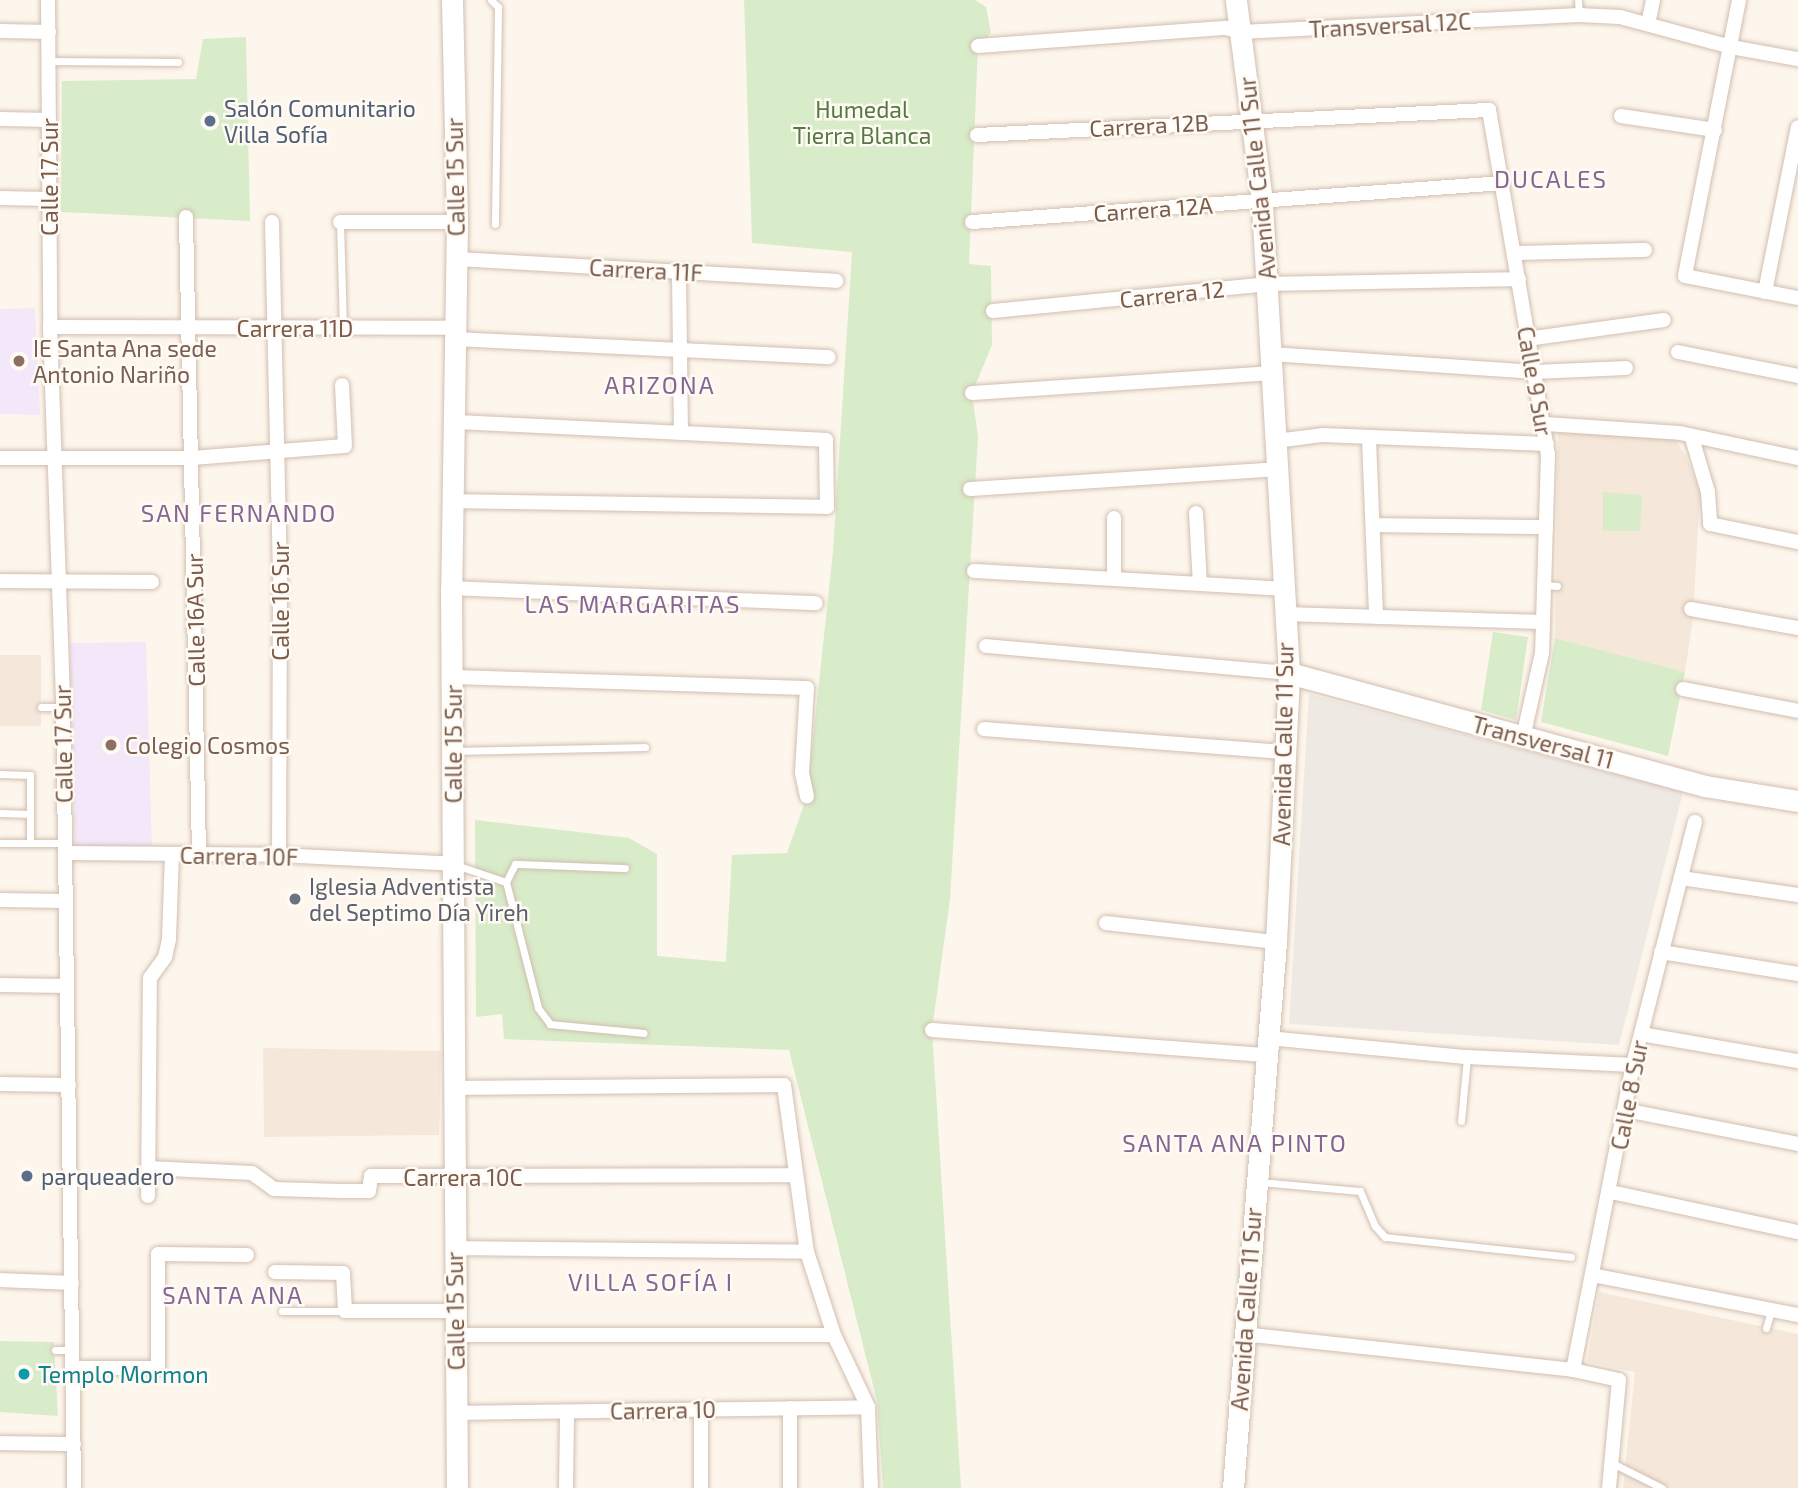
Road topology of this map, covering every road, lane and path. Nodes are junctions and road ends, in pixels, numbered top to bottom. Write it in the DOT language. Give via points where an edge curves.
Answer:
graph roads {
  1 [pos="48,0"];
  2 [pos="452,0"];
  3 [pos="491,0"];
  4 [pos="1236,0"];
  5 [pos="1653,0"];
  6 [pos="1740,0"];
  7 [pos="1578,8"];
  8 [pos="1648,24"];
  9 [pos="0,31"];
  10 [pos="49,32"];
  11 [pos="1241,32"];
  12 [pos="978,46"];
  13 [pos="1731,47"];
  14 [pos="1798,59"];
  15 [pos="49,61"];
  16 [pos="178,62"];
  17 [pos="1489,110"];
  18 [pos="1622,116"];
  19 [pos="0,119"];
  20 [pos="1252,119"];
  21 [pos="49,120"];
  22 [pos="1798,127"];
  23 [pos="1715,130"];
  24 [pos="977,135"];
  25 [pos="1503,183"];
  26 [pos="0,198"];
  27 [pos="49,199"];
  28 [pos="1262,201"];
  29 [pos="186,217"];
  30 [pos="272,222"];
  31 [pos="340,222"];
  32 [pos="457,222"];
  33 [pos="972,222"];
  34 [pos="495,224"];
  35 [pos="1645,250"];
  36 [pos="1514,253"];
  37 [pos="456,259"];
  38 [pos="679,272"];
  39 [pos="1519,279"];
  40 [pos="836,281"];
  41 [pos="1267,284"];
  42 [pos="1765,292"];
  43 [pos="1798,298"];
  44 [pos="993,311"];
  45 [pos="1664,320"];
  46 [pos="50,327"];
  47 [pos="191,327"];
  48 [pos="275,328"];
  49 [pos="343,328"];
  50 [pos="455,333"];
  51 [pos="1527,339"];
  52 [pos="680,350"];
  53 [pos="1678,352"];
  54 [pos="829,357"];
  55 [pos="1272,364"];
  56 [pos="1626,368"];
  57 [pos="1535,372"];
  58 [pos="1798,376"];
  59 [pos="342,385"];
  60 [pos="972,393"];
  61 [pos="453,422"];
  62 [pos="1546,424"];
  63 [pos="681,433"];
  64 [pos="1692,438"];
  65 [pos="1370,439"];
  66 [pos="1276,441"];
  67 [pos="1547,444"];
  68 [pos="279,454"];
  69 [pos="0,458"];
  70 [pos="53,458"];
  71 [pos="192,458"];
  72 [pos="1798,458"];
  73 [pos="1277,468"];
  74 [pos="970,489"];
  75 [pos="452,501"];
  76 [pos="1196,513"];
  77 [pos="1114,518"];
  78 [pos="1373,525"];
  79 [pos="1546,527"];
  80 [pos="1798,542"];
  81 [pos="974,571"];
  82 [pos="1114,579"];
  83 [pos="0,581"];
  84 [pos="56,582"];
  85 [pos="152,582"];
  86 [pos="1200,584"];
  87 [pos="451,588"];
  88 [pos="1283,589"];
  89 [pos="816,603"];
  90 [pos="1690,609"];
  91 [pos="1284,614"];
  92 [pos="1376,616"];
  93 [pos="1543,622"];
  94 [pos="1798,628"];
  95 [pos="986,646"];
  96 [pos="1289,673"];
  97 [pos="453,677"];
  98 [pos="1683,689"];
  99 [pos="41,707"];
  100 [pos="63,707"];
  101 [pos="1798,711"];
  102 [pos="984,729"];
  103 [pos="1523,737"];
  104 [pos="645,747"];
  105 [pos="452,751"];
  106 [pos="1286,752"];
  107 [pos="0,774"];
  108 [pos="807,796"];
  109 [pos="1798,801"];
  110 [pos="0,813"];
  111 [pos="30,814"];
  112 [pos="1695,822"];
  113 [pos="30,843"];
  114 [pos="0,844"];
  115 [pos="65,848"];
  116 [pos="172,855"];
  117 [pos="199,855"];
  118 [pos="279,855"];
  119 [pos="454,864"];
  120 [pos="625,868"];
  121 [pos="1681,878"];
  122 [pos="506,882"];
  123 [pos="1798,895"];
  124 [pos="0,900"];
  125 [pos="66,901"];
  126 [pos="1106,923"];
  127 [pos="1276,942"];
  128 [pos="1661,952"];
  129 [pos="1798,974"];
  130 [pos="0,985"];
  131 [pos="67,986"];
  132 [pos="933,1030"];
  133 [pos="644,1033"];
  134 [pos="1641,1034"];
  135 [pos="1267,1046"];
  136 [pos="1467,1057"];
  137 [pos="1798,1060"];
  138 [pos="1633,1065"];
  139 [pos="0,1084"];
  140 [pos="69,1085"];
  141 [pos="455,1088"];
  142 [pos="1625,1111"];
  143 [pos="1461,1121"];
  144 [pos="1798,1144"];
  145 [pos="149,1168"];
  146 [pos="796,1175"];
  147 [pos="453,1178"];
  148 [pos="1256,1181"];
  149 [pos="1611,1192"];
  150 [pos="148,1196"];
  151 [pos="1798,1232"];
  152 [pos="454,1248"];
  153 [pos="807,1252"];
  154 [pos="247,1255"];
  155 [pos="1571,1257"];
  156 [pos="275,1272"];
  157 [pos="1592,1275"];
  158 [pos="0,1280"];
  159 [pos="72,1283"];
  160 [pos="1771,1310"];
  161 [pos="282,1311"];
  162 [pos="345,1311"];
  163 [pos="455,1311"];
  164 [pos="1798,1315"];
  165 [pos="1766,1328"];
  166 [pos="1243,1334"];
  167 [pos="455,1335"];
  168 [pos="834,1335"];
  169 [pos="55,1350"];
  170 [pos="73,1350"];
  171 [pos="73,1368"];
  172 [pos="1573,1370"];
  173 [pos="868,1407"];
  174 [pos="790,1408"];
  175 [pos="701,1409"];
  176 [pos="567,1412"];
  177 [pos="457,1413"];
  178 [pos="0,1443"];
  179 [pos="74,1444"];
  180 [pos="1612,1463"];
  181 [pos="74,1488"];
  182 [pos="457,1488"];
  183 [pos="566,1488"];
  184 [pos="701,1488"];
  185 [pos="790,1488"];
  186 [pos="871,1488"];
  187 [pos="1233,1488"];
  188 [pos="1609,1488"];
  189 [pos="1662,1488"];
  1 -- 10 [label="street, Calle 17 Sur"];
  2 -- 32 [label="street, Calle 15 Sur"];
  3 -- 34 [label="lane" via="498,7"];
  4 -- 11 [label="street, Avenida Calle 11 Sur"];
  5 -- 8 [label="street"];
  6 -- 13 [label="street"];
  7 -- 8 [label="street, Transversal 12C"];
  7 -- 11 [label="street, Transversal 12C"];
  8 -- 13 [label="street, Transversal 12C"];
  9 -- 10 [label="street"];
  10 -- 15 [label="street, Calle 17 Sur"];
  11 -- 12 [label="street, Transversal 12C" via="1226,28"];
  11 -- 20 [label="street, Avenida Calle 11 Sur"];
  13 -- 14 [label="street, Transversal 12C"];
  13 -- 23 [label="street"];
  15 -- 16 [label="lane"];
  15 -- 21 [label="street, Calle 17 Sur"];
  17 -- 20 [label="street, Carrera 12B"];
  17 -- 25 [label="street, Calle 9 Sur"];
  18 -- 23 [label="street"];
  19 -- 21 [label="street"];
  20 -- 24 [label="street, Carrera 12B"];
  20 -- 28 [label="street, Avenida Calle 11 Sur"];
  21 -- 27 [label="street, Calle 17 Sur"];
  22 -- 42 [label="street"];
  23 -- 42 [label="street" via="1685,276"];
  25 -- 28 [label="street, Carrera 12A"];
  25 -- 36 [label="street, Calle 9 Sur"];
  26 -- 27 [label="street"];
  27 -- 46 [label="street, Calle 17 Sur"];
  28 -- 33 [label="street, Carrera 12A"];
  28 -- 41 [label="street, Avenida Calle 11 Sur"];
  29 -- 47 [label="street, Calle 16A Sur"];
  30 -- 48 [label="street, Calle 16 Sur"];
  31 -- 32 [label="street"];
  31 -- 49 [label="lane"];
  32 -- 37 [label="street, Calle 15 Sur"];
  35 -- 36 [label="street"];
  36 -- 39 [label="street, Calle 9 Sur"];
  37 -- 38 [label="street, Carrera 11F"];
  37 -- 50 [label="street, Calle 15 Sur"];
  38 -- 40 [label="street, Carrera 11F"];
  38 -- 52 [label="street"];
  39 -- 41 [label="street, Carrera 12"];
  39 -- 51 [label="street, Calle 9 Sur"];
  41 -- 44 [label="street, Carrera 12"];
  41 -- 55 [label="street, Avenida Calle 11 Sur"];
  42 -- 43 [label="street"];
  45 -- 51 [label="street"];
  46 -- 47 [label="street, Carrera 11D"];
  46 -- 70 [label="street, Calle 17 Sur"];
  47 -- 48 [label="street, Carrera 11D"];
  47 -- 71 [label="street, Calle 16A Sur"];
  48 -- 49 [label="street, Carrera 11D"];
  48 -- 68 [label="street, Calle 16 Sur"];
  49 -- 50 [label="street, Carrera 11D"];
  50 -- 52 [label="street, Carrera 11D"];
  50 -- 61 [label="street, Calle 15 Sur"];
  51 -- 57 [label="street, Calle 9 Sur"];
  52 -- 54 [label="street, Carrera 11D"];
  52 -- 63 [label="street"];
  53 -- 58 [label="street"];
  55 -- 57 [label="street"];
  55 -- 60 [label="street"];
  55 -- 66 [label="street, Avenida Calle 11 Sur"];
  56 -- 57 [label="street"];
  57 -- 62 [label="street, Calle 9 Sur"];
  59 -- 68 [label="street" via="345,446"];
  61 -- 63 [label="street"];
  61 -- 75 [label="street, Calle 15 Sur"];
  62 -- 64 [label="street" via="1680,433"];
  62 -- 67 [label="street, Calle 9 Sur"];
  63 -- 75 [label="street" via="826,440 827,507"];
  64 -- 72 [label="street"];
  64 -- 80 [label="street" via="1708,492 1710,524"];
  65 -- 66 [label="street" via="1322,435"];
  65 -- 67 [label="street"];
  65 -- 78 [label="street"];
  66 -- 73 [label="street, Avenida Calle 11 Sur"];
  67 -- 79 [label="street, Calle 9 Sur"];
  68 -- 71 [label="street"];
  68 -- 118 [label="street, Calle 16 Sur"];
  69 -- 70 [label="street"];
  70 -- 71 [label="street"];
  70 -- 84 [label="street, Calle 17 Sur"];
  71 -- 117 [label="street, Calle 16A Sur"];
  73 -- 74 [label="street"];
  73 -- 88 [label="street, Avenida Calle 11 Sur"];
  75 -- 87 [label="street, Calle 15 Sur"];
  76 -- 86 [label="street"];
  77 -- 82 [label="street"];
  78 -- 79 [label="street"];
  78 -- 92 [label="street"];
  79 -- 93 [label="street, Calle 9 Sur" via="1551,585"];
  81 -- 82 [label="street"];
  82 -- 86 [label="street"];
  83 -- 84 [label="street"];
  84 -- 85 [label="street"];
  84 -- 100 [label="street, Calle 17 Sur"];
  86 -- 88 [label="street"];
  87 -- 89 [label="street"];
  87 -- 97 [label="street, Calle 15 Sur"];
  88 -- 91 [label="street, Avenida Calle 11 Sur"];
  90 -- 94 [label="street"];
  91 -- 92 [label="street"];
  91 -- 96 [label="street, Avenida Calle 11 Sur"];
  92 -- 93 [label="street"];
  93 -- 103 [label="street, Calle 9 Sur" via="1542,653"];
  95 -- 96 [label="street"];
  96 -- 103 [label="street, Transversal 11"];
  96 -- 106 [label="street, Avenida Calle 11 Sur"];
  97 -- 105 [label="street, Calle 15 Sur"];
  97 -- 108 [label="street" via="807,688 802,773"];
  98 -- 101 [label="street"];
  99 -- 100 [label="lane"];
  100 -- 115 [label="street, Calle 17 Sur"];
  102 -- 106 [label="street"];
  103 -- 109 [label="street, Transversal 11" via="1705,786"];
  104 -- 105 [label="lane"];
  105 -- 119 [label="street, Calle 15 Sur"];
  106 -- 127 [label="street, Avenida Calle 11 Sur"];
  107 -- 111 [label="lane" via="30,775"];
  110 -- 111 [label="lane"];
  111 -- 113 [label="lane"];
  112 -- 121 [label="street, Calle 8 Sur"];
  113 -- 114 [label="lane"];
  113 -- 115 [label="lane"];
  115 -- 116 [label="street, Carrera 10F"];
  115 -- 125 [label="street, Calle 17 Sur"];
  116 -- 117 [label="street, Carrera 10F"];
  116 -- 145 [label="street" via="169,939 150,978"];
  117 -- 118 [label="street, Carrera 10F"];
  118 -- 119 [label="street, Carrera 10F"];
  119 -- 122 [label="lane"];
  119 -- 141 [label="street, Calle 15 Sur"];
  120 -- 122 [label="lane" via="515,864"];
  121 -- 123 [label="street"];
  121 -- 128 [label="street, Calle 8 Sur"];
  122 -- 133 [label="lane" via="538,1009 550,1024"];
  124 -- 125 [label="street"];
  125 -- 131 [label="street, Calle 17 Sur"];
  126 -- 127 [label="street"];
  127 -- 135 [label="street, Avenida Calle 11 Sur"];
  128 -- 129 [label="street"];
  128 -- 134 [label="street, Calle 8 Sur"];
  130 -- 131 [label="street"];
  131 -- 140 [label="street, Calle 17 Sur"];
  132 -- 135 [label="street"];
  134 -- 137 [label="street"];
  134 -- 138 [label="street, Calle 8 Sur"];
  135 -- 136 [label="street"];
  135 -- 148 [label="street, Avenida Calle 11 Sur"];
  136 -- 138 [label="street"];
  136 -- 143 [label="lane"];
  138 -- 142 [label="street, Calle 8 Sur"];
  139 -- 140 [label="street"];
  140 -- 159 [label="street, Calle 17 Sur"];
  141 -- 146 [label="street" via="783,1085"];
  141 -- 147 [label="street, Calle 15 Sur"];
  142 -- 144 [label="street"];
  142 -- 149 [label="street, Calle 8 Sur"];
  145 -- 147 [label="street, Carrera 10C" via="252,1173 274,1189 288,1190 369,1191 370,1176"];
  145 -- 150 [label="street"];
  146 -- 147 [label="street, Carrera 10C"];
  146 -- 153 [label="street"];
  147 -- 152 [label="street, Calle 15 Sur"];
  148 -- 155 [label="lane" via="1360,1191 1375,1226 1385,1237"];
  148 -- 166 [label="street, Avenida Calle 11 Sur"];
  149 -- 151 [label="street"];
  149 -- 157 [label="street, Calle 8 Sur"];
  152 -- 153 [label="street"];
  152 -- 163 [label="street, Calle 15 Sur"];
  153 -- 168 [label="street"];
  154 -- 171 [label="street" via="158,1254 158,1368"];
  156 -- 162 [label="street" via="343,1273"];
  157 -- 160 [label="street"];
  157 -- 172 [label="street, Calle 8 Sur"];
  158 -- 159 [label="street"];
  159 -- 170 [label="street, Calle 17 Sur"];
  160 -- 164 [label="street"];
  160 -- 165 [label="lane"];
  161 -- 162 [label="lane"];
  162 -- 163 [label="street"];
  163 -- 167 [label="street, Calle 15 Sur"];
  166 -- 172 [label="street"];
  166 -- 187 [label="street, Avenida Calle 11 Sur"];
  167 -- 168 [label="street"];
  167 -- 177 [label="street, Calle 15 Sur"];
  168 -- 173 [label="street"];
  169 -- 170 [label="lane"];
  170 -- 171 [label="street, Calle 17 Sur"];
  171 -- 179 [label="street, Calle 17 Sur"];
  172 -- 180 [label="street" via="1619,1380"];
  173 -- 174 [label="street, Carrera 10"];
  173 -- 186 [label="street"];
  174 -- 175 [label="street, Carrera 10"];
  174 -- 185 [label="street"];
  175 -- 176 [label="street, Carrera 10"];
  175 -- 184 [label="street"];
  176 -- 177 [label="street, Carrera 10"];
  176 -- 183 [label="street"];
  177 -- 182 [label="street, Calle 15 Sur"];
  178 -- 179 [label="street"];
  179 -- 181 [label="street, Calle 17 Sur"];
  180 -- 188 [label="street"];
  180 -- 189 [label="lane"];
}
